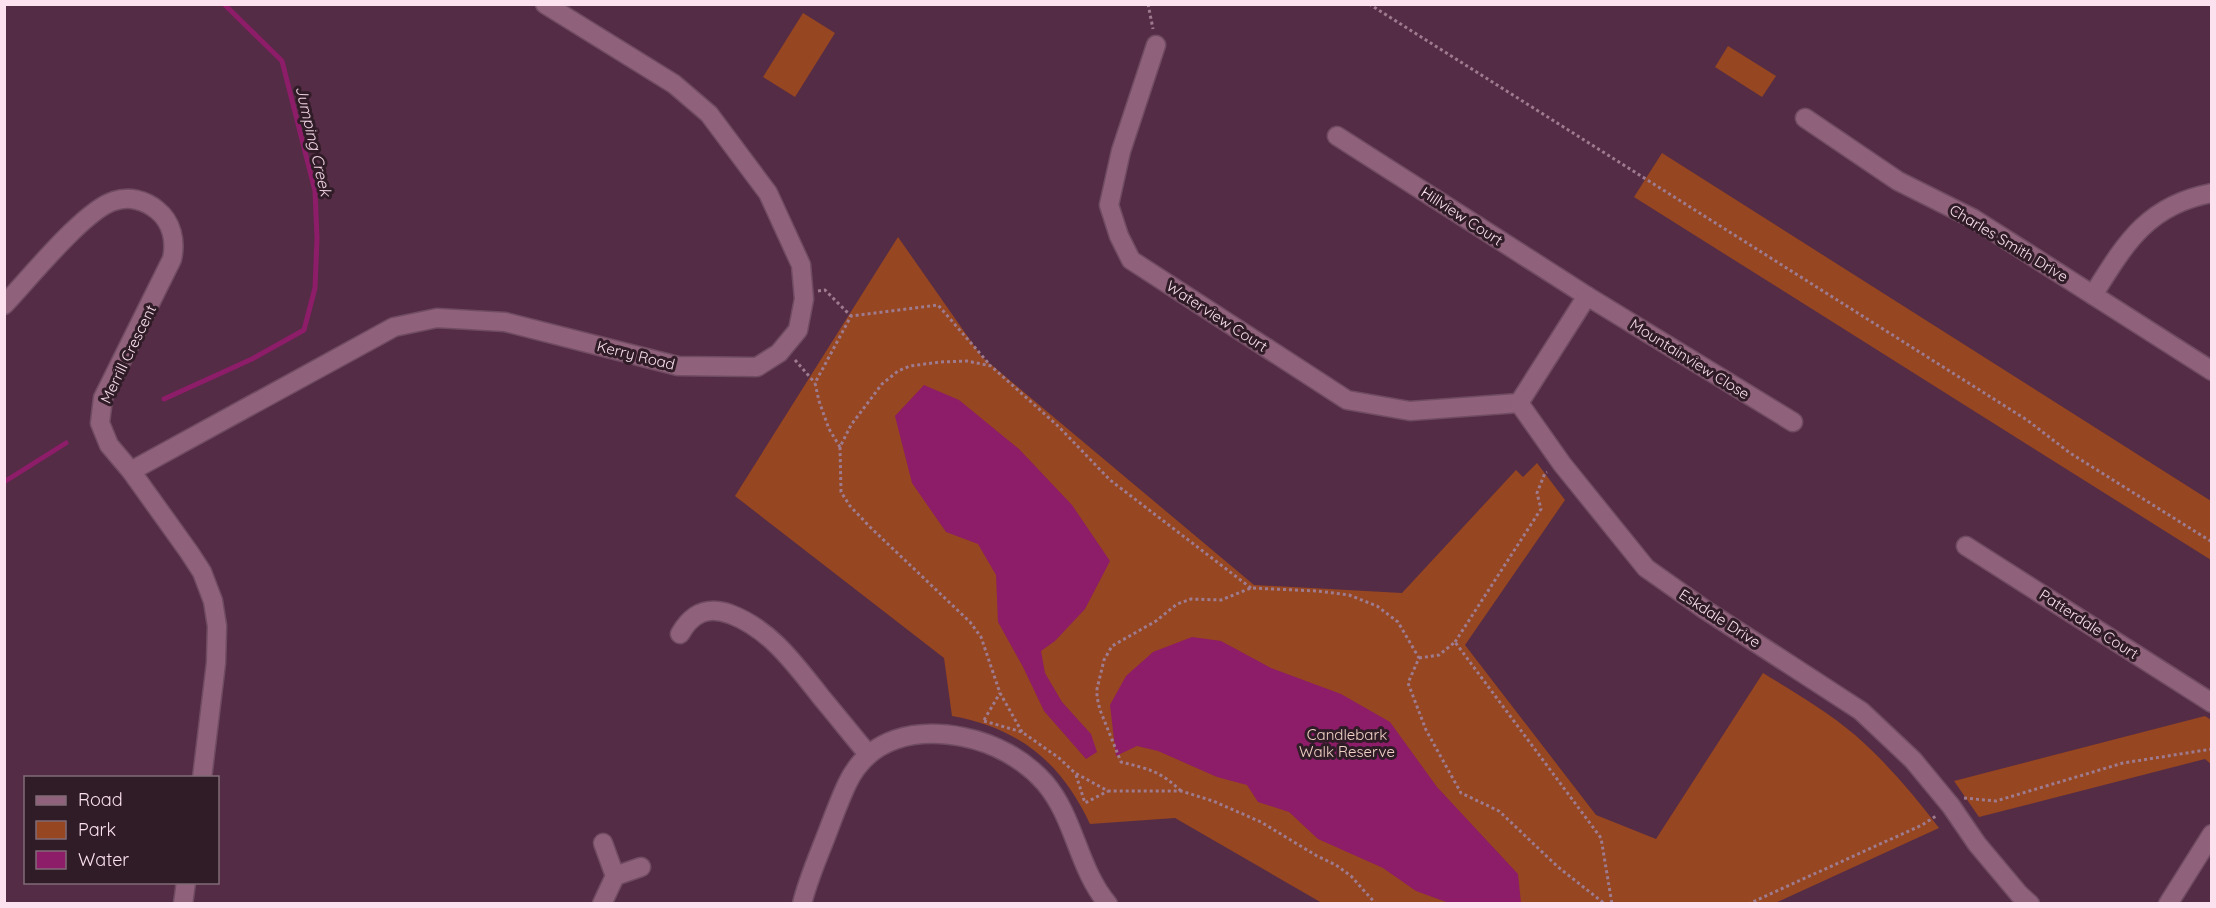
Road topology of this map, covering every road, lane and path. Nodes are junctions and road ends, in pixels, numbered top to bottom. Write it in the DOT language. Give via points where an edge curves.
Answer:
graph roads {
  1 [pos="545,4"];
  2 [pos="1148,4"];
  3 [pos="1369,4"];
  4 [pos="1156,45"];
  5 [pos="1805,118"];
  6 [pos="1337,136"];
  7 [pos="2211,193"];
  8 [pos="804,292"];
  9 [pos="2093,295"];
  10 [pos="1587,296"];
  11 [pos="4,305"];
  12 [pos="850,316"];
  13 [pos="786,344"];
  14 [pos="991,366"];
  15 [pos="2211,371"];
  16 [pos="815,383"];
  17 [pos="1519,403"];
  18 [pos="1793,422"];
  19 [pos="840,447"];
  20 [pos="1562,464"];
  21 [pos="131,471"];
  22 [pos="2211,542"];
  23 [pos="1966,546"];
  24 [pos="1251,588"];
  25 [pos="680,634"];
  26 [pos="1455,642"];
  27 [pos="1419,658"];
  28 [pos="1000,693"];
  29 [pos="2211,703"];
  30 [pos="984,721"];
  31 [pos="1022,732"];
  32 [pos="958,736"];
  33 [pos="868,754"];
  34 [pos="1076,773"];
  35 [pos="202,776"];
  36 [pos="1108,791"];
  37 [pos="1181,792"];
  38 [pos="2211,834"];
  39 [pos="603,843"];
  40 [pos="641,867"];
  41 [pos="615,876"];
  42 [pos="186,884"];
  43 [pos="2020,900"];
  44 [pos="183,903"];
  45 [pos="602,903"];
  46 [pos="802,903"];
  47 [pos="1108,903"];
  48 [pos="1376,903"];
  49 [pos="1605,903"];
  50 [pos="1612,903"];
  51 [pos="2168,903"];
  1 -- 8 [label="street, Kerry Road" via="674,84 709,114 768,193 801,265"];
  2 -- 4 [label="path"];
  3 -- 22 [label="path" via="2027,420 2070,453"];
  4 -- 17 [label="street, Waterview Court" via="1121,151 1109,205 1131,260 1347,400 1410,411"];
  5 -- 9 [label="street, Charles Smith Drive" via="1898,181 1974,219"];
  6 -- 10 [label="street, Hillview Court"];
  7 -- 9 [label="street" via="2189,197 2143,225 2127,242"];
  8 -- 12 [label="path" via="825,290"];
  8 -- 13 [label="street, Kerry Road" via="798,330"];
  9 -- 15 [label="street, Charles Smith Drive"];
  10 -- 17 [label="street"];
  10 -- 18 [label="street, Mountainview Close"];
  11 -- 21 [label="street, Merrill Crescent" via="70,234 104,205 123,199 143,202 167,220 174,245 172,259 103,399 100,413 109,445"];
  12 -- 14 [label="path" via="938,306"];
  12 -- 16 [label="path"];
  13 -- 16 [label="path"];
  13 -- 21 [label="street, Kerry Road" via="758,367 678,366 505,322 426,320 394,327"];
  14 -- 19 [label="path" via="967,361 939,362 898,371 869,399"];
  14 -- 24 [label="path" via="1110,480"];
  16 -- 19 [label="path" via="829,429"];
  17 -- 20 [label="street, Eskdale Drive"];
  19 -- 28 [label="path" via="841,492 850,506 970,622 981,637"];
  20 -- 26 [label="path" via="1545,473 1537,493 1541,509"];
  20 -- 43 [label="street, Eskdale Drive" via="1646,568 1861,711 1913,760"];
  21 -- 35 [label="street, Merrill Crescent" via="202,572 213,602 216,663"];
  23 -- 29 [label="street, Patterdale Court"];
  24 -- 27 [label="path" via="1349,595 1377,606 1398,622"];
  24 -- 37 [label="path" via="1221,600 1191,599 1178,604 1112,646 1104,660 1097,688 1100,710 1121,762 1164,776"];
  25 -- 33 [label="street" via="694,616 707,610 754,625 796,666"];
  26 -- 27 [label="path" via="1439,655"];
  26 -- 50 [label="path" via="1601,838"];
  27 -- 49 [label="path" via="1408,683 1426,730 1461,793 1499,811 1558,867"];
  28 -- 30 [label="path"];
  28 -- 31 [label="path"];
  30 -- 31 [label="path"];
  30 -- 32 [label="path" via="962,729"];
  31 -- 34 [label="path"];
  32 -- 33 [label="street" via="903,736"];
  32 -- 47 [label="street" via="1005,752 1043,781 1062,807 1095,886"];
  33 -- 46 [label="street" via="846,784"];
  34 -- 36 [label="path"];
  34 -- 36 [label="path" via="1085,803"];
  36 -- 37 [label="path"];
  37 -- 48 [label="path" via="1240,812 1285,835 1351,876"];
  38 -- 51 [label="street"];
  39 -- 41 [label="street"];
  40 -- 41 [label="street"];
  41 -- 45 [label="street"];
  42 -- 44 [label="street"];
}
